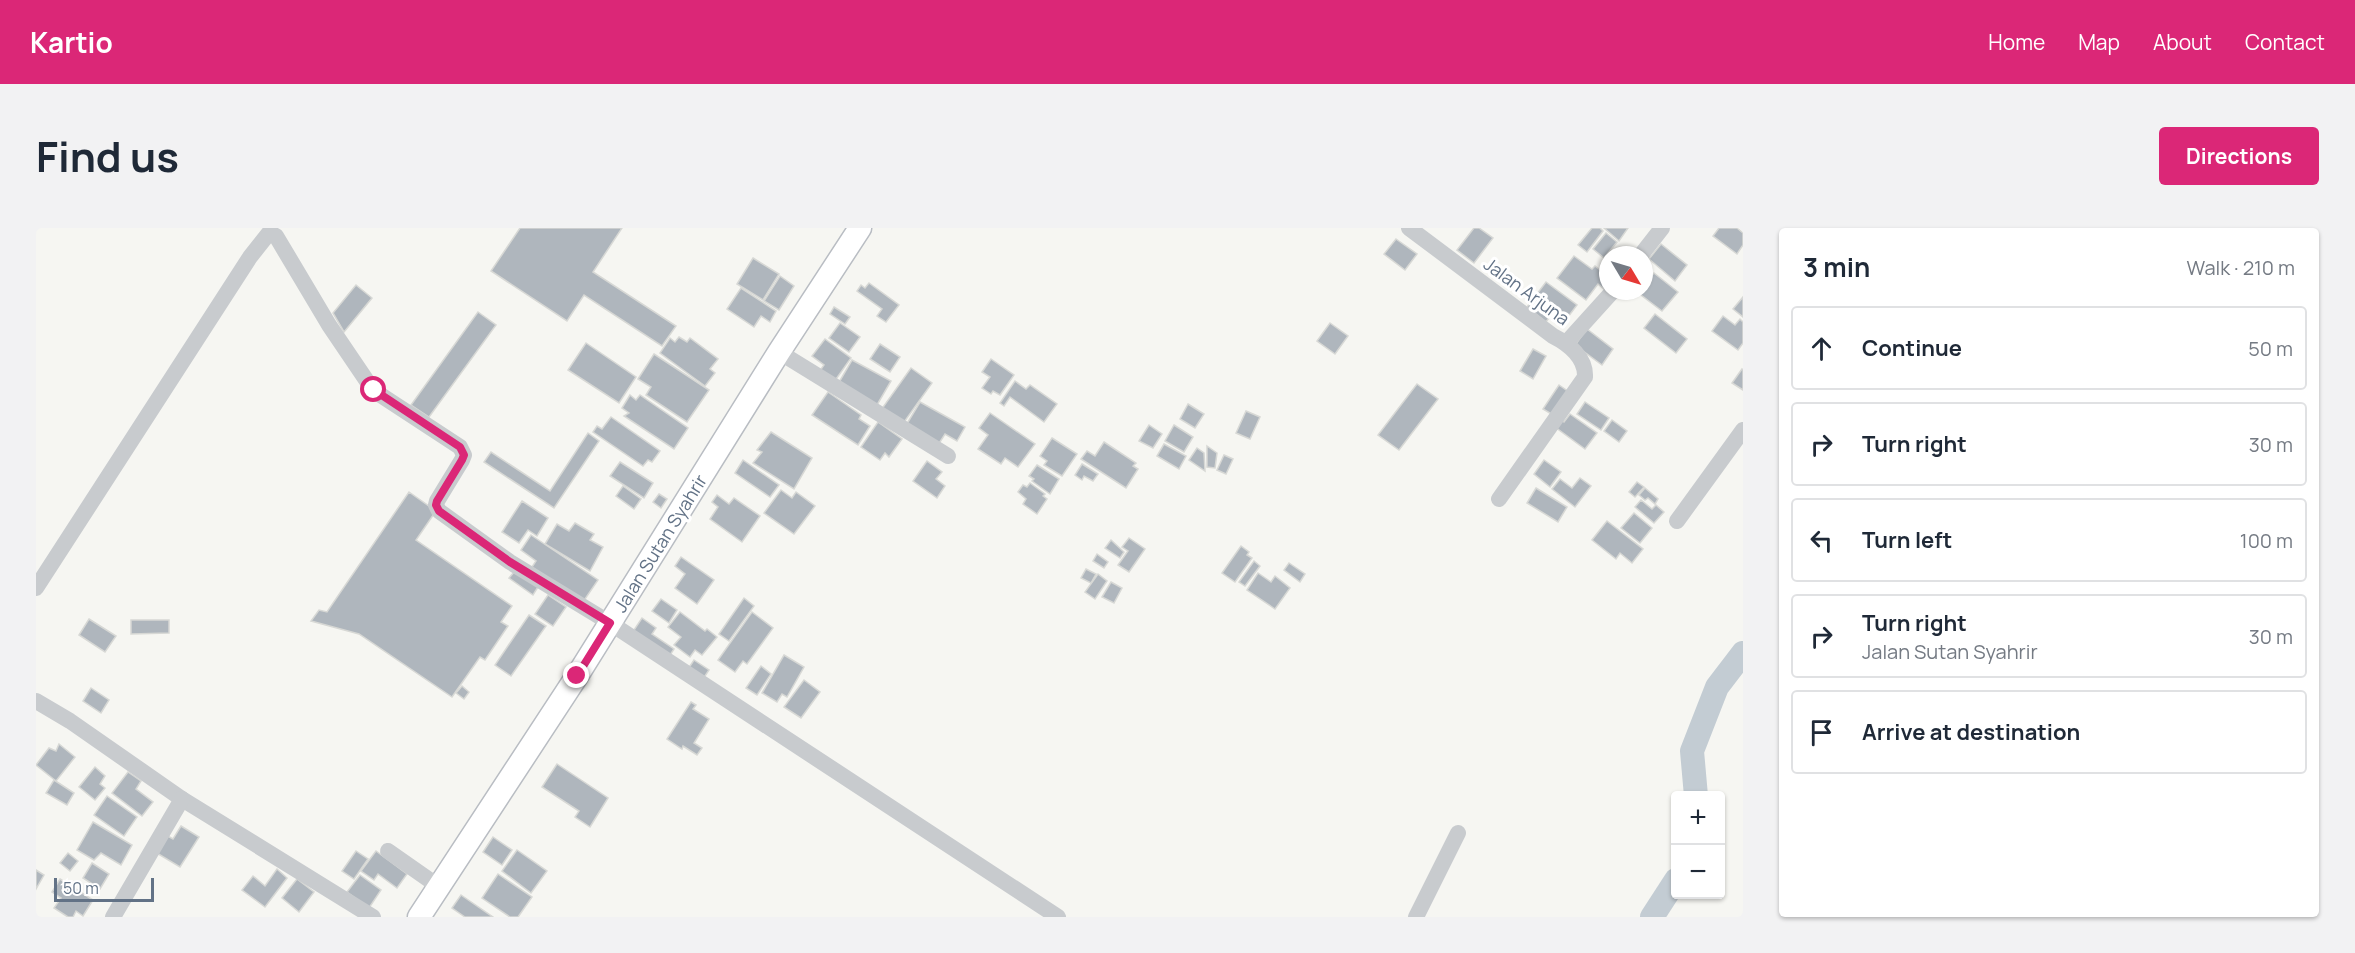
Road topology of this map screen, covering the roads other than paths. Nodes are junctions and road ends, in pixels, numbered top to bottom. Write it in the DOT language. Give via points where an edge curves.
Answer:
graph roads {
  1 [pos="860,228"];
  2 [pos="1410,228"];
  3 [pos="1657,230"];
  4 [pos="1647,246"];
  5 [pos="1605,300"];
  6 [pos="1566,343"];
  7 [pos="779,352"];
  8 [pos="1743,430"];
  9 [pos="948,456"];
  10 [pos="1499,499"];
  11 [pos="1677,521"];
  12 [pos="36,588"];
  13 [pos="610,623"];
  14 [pos="36,701"];
  15 [pos="182,799"];
  16 [pos="1458,833"];
  17 [pos="388,851"];
  18 [pos="438,886"];
  19 [pos="113,917"];
  20 [pos="373,917"];
  21 [pos="419,917"];
  22 [pos="1058,917"];
  23 [pos="1416,917"];
  1 -- 7 [label="street, Jalan Sutan Syahrir"];
  2 -- 6 [label="street, Jalan Arjuna"];
  3 -- 4 [label="street"];
  5 -- 6 [label="street, Jalan Arjuna"];
  6 -- 10 [label="street" via="1582,363 1585,377"];
  7 -- 9 [label="street"];
  7 -- 13 [label="street, Jalan Sutan Syahrir"];
  8 -- 11 [label="street"];
  12 -- 13 [label="street" via="269,232 276,236 374,390 460,447 462,460 437,501 437,509 510,562"];
  13 -- 18 [label="street, Jalan Sutan Syahrir"];
  13 -- 22 [label="street"];
  14 -- 15 [label="street"];
  15 -- 19 [label="street"];
  15 -- 20 [label="street"];
  16 -- 23 [label="street"];
  17 -- 18 [label="street"];
  18 -- 21 [label="street, Jalan Sutan Syahrir"];
}
